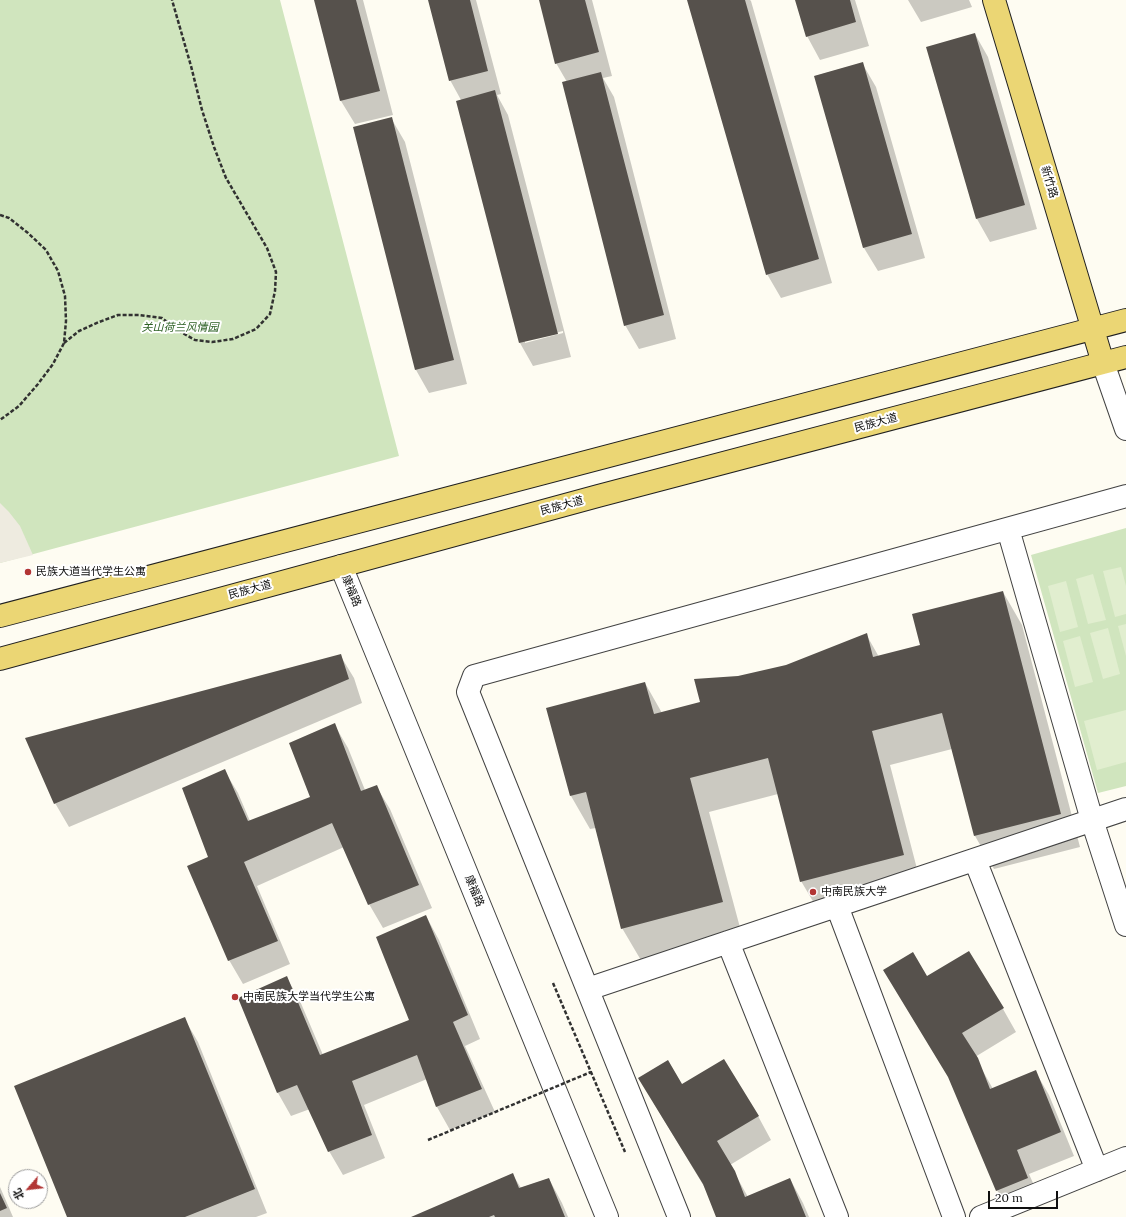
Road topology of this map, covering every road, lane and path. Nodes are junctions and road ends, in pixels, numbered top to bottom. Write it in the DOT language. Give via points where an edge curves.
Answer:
graph roads {
  1 [pos="172,0"];
  2 [pos="994,0"];
  3 [pos="0,215"];
  4 [pos="1126,320"];
  5 [pos="1093,329"];
  6 [pos="64,343"];
  7 [pos="1126,357"];
  8 [pos="1103,363"];
  9 [pos="0,420"];
  10 [pos="1126,428"];
  11 [pos="1126,496"];
  12 [pos="1008,529"];
  13 [pos="341,566"];
  14 [pos="0,616"];
  15 [pos="0,659"];
  16 [pos="1126,809"];
  17 [pos="1092,820"];
  18 [pos="975,860"];
  19 [pos="838,906"];
  20 [pos="1126,925"];
  21 [pos="728,942"];
  22 [pos="553,983"];
  23 [pos="588,989"];
  24 [pos="591,1072"];
  25 [pos="428,1140"];
  26 [pos="625,1152"];
  27 [pos="1126,1158"];
  28 [pos="1097,1170"];
  29 [pos="607,1217"];
  30 [pos="679,1217"];
  31 [pos="837,1217"];
  32 [pos="954,1217"];
  33 [pos="981,1217"];
  1 -- 6 [label="path" via="214,147 226,178 267,248 276,272 270,314 256,329 233,339 212,342 195,340 162,318 139,315 118,316 99,322 79,330"];
  2 -- 5 [label="main road, 新竹路"];
  3 -- 6 [label="path" via="28,233 46,250 58,271 65,296"];
  4 -- 5 [label="main road"];
  5 -- 8 [label="main road, 新竹路"];
  5 -- 14 [label="main road"];
  6 -- 9 [label="path" via="38,384 19,406"];
  7 -- 8 [label="main road, 民族大道"];
  8 -- 10 [label="street"];
  8 -- 13 [label="main road, 民族大道"];
  11 -- 12 [label="street"];
  12 -- 17 [label="street"];
  12 -- 23 [label="street" via="474,676 468,692"];
  13 -- 15 [label="main road, 民族大道"];
  13 -- 29 [label="street, 康福路"];
  16 -- 17 [label="street"];
  17 -- 18 [label="street"];
  17 -- 20 [label="street"];
  18 -- 19 [label="street"];
  18 -- 28 [label="street"];
  19 -- 21 [label="street"];
  19 -- 32 [label="street"];
  21 -- 23 [label="street"];
  21 -- 31 [label="street"];
  22 -- 24 [label="path"];
  23 -- 30 [label="street"];
  24 -- 25 [label="path, bridge"];
  24 -- 26 [label="path"];
  27 -- 28 [label="street"];
  28 -- 33 [label="street"];
}
